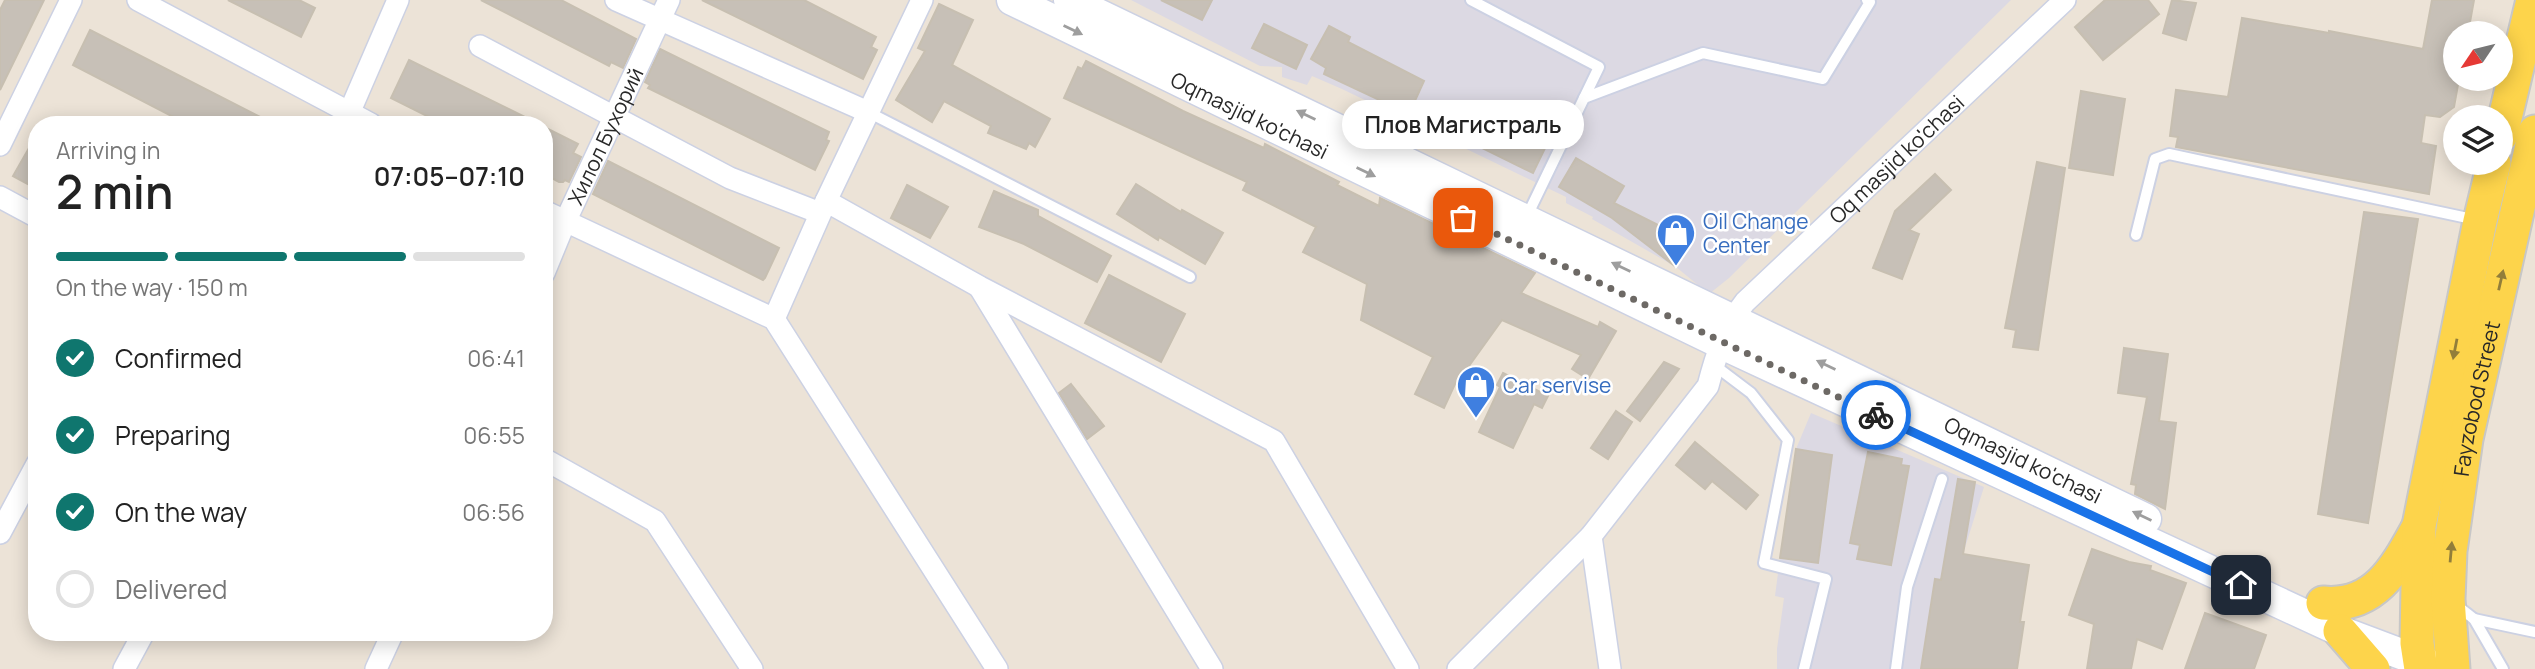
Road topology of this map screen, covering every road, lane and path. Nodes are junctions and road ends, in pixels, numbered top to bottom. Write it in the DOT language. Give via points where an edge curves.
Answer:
graph roads {
  1 [pos="71,0"];
  2 [pos="138,0"];
  3 [pos="398,0"];
  4 [pos="616,0"];
  5 [pos="669,0"];
  6 [pos="922,0"];
  7 [pos="1012,0"];
  8 [pos="1069,0"];
  9 [pos="1471,0"];
  10 [pos="1867,0"];
  11 [pos="2064,0"];
  12 [pos="2533,0"];
  13 [pos="659,21"];
  14 [pos="480,46"];
  15 [pos="1584,98"];
  16 [pos="2508,105"];
  17 [pos="350,111"];
  18 [pos="868,112"];
  19 [pos="358,116"];
  20 [pos="613,116"];
  21 [pos="2535,132"];
  22 [pos="0,145"];
  23 [pos="2491,175"];
  24 [pos="0,197"];
  25 [pos="823,207"];
  26 [pos="28,213"];
  27 [pos="553,216"];
  28 [pos="1524,221"];
  29 [pos="2480,221"];
  30 [pos="565,222"];
  31 [pos="2136,235"];
  32 [pos="553,252"];
  33 [pos="1190,276"];
  34 [pos="980,287"];
  35 [pos="774,319"];
  36 [pos="1722,343"];
  37 [pos="553,464"];
  38 [pos="1942,479"];
  39 [pos="28,481"];
  40 [pos="2420,526"];
  41 [pos="0,533"];
  42 [pos="1591,536"];
  43 [pos="2448,599"];
  44 [pos="2323,603"];
  45 [pos="2474,619"];
  46 [pos="2340,631"];
  47 [pos="2535,632"];
  48 [pos="139,641"];
  49 [pos="389,641"];
  50 [pos="2434,660"];
  51 [pos="124,669"];
  52 [pos="376,669"];
  53 [pos="752,669"];
  54 [pos="997,669"];
  55 [pos="1212,669"];
  56 [pos="1408,669"];
  57 [pos="1458,669"];
  58 [pos="1610,669"];
  59 [pos="1804,669"];
  60 [pos="1896,669"];
  61 [pos="2374,669"];
  62 [pos="2502,669"];
  1 -- 22 [label="street"];
  2 -- 17 [label="street"];
  3 -- 17 [label="street"];
  4 -- 13 [label="street"];
  5 -- 13 [label="street, Хилол Бухорий"];
  6 -- 18 [label="street"];
  7 -- 36 [label="main road, Oqmasjid ko'chasi, one-way"];
  28 -- 8 [label="main road, Oqmasjid ko'chasi, one-way"];
  9 -- 15 [label="lane" via="1599,67"];
  10 -- 15 [label="lane" via="1870,2 1823,79 1703,53"];
  11 -- 36 [label="street, Oq masjid ko'chasi" via="1751,296"];
  12 -- 16 [label="main road"];
  13 -- 18 [label="street"];
  13 -- 20 [label="street, Хилол Бухорий"];
  14 -- 20 [label="street"];
  15 -- 28 [label="lane"];
  17 -- 19 [label="street"];
  18 -- 25 [label="street"];
  18 -- 33 [label="lane"];
  20 -- 25 [label="street" via="730,178"];
  20 -- 30 [label="street, Хилол Бухорий"];
  43 -- 21 [label="main road, Fayzobod Street, one-way" via="2466,439"];
  23 -- 29 [label="main road, Fayzobod Street"];
  24 -- 26 [label="street"];
  25 -- 34 [label="street"];
  25 -- 35 [label="street"];
  27 -- 30 [label="street"];
  36 -- 28 [label="main road, Oqmasjid ko'chasi, one-way"];
  29 -- 31 [label="lane" via="2169,154 2155,159"];
  29 -- 40 [label="main road, Fayzobod Street, one-way"];
  30 -- 32 [label="street, Хилол Бухорий"];
  30 -- 35 [label="street"];
  34 -- 55 [label="street"];
  34 -- 56 [label="street" via="1274,441"];
  35 -- 54 [label="street"];
  36 -- 42 [label="street, Oq masjid ko'chasi" via="1708,386"];
  44 -- 36 [label="main road, Oqmasjid ko'chasi, one-way"];
  36 -- 46 [label="main road, Oqmasjid ko'chasi"];
  36 -- 59 [label="lane" via="1751,393 1788,440 1764,563 1826,579"];
  37 -- 53 [label="street" via="655,521"];
  38 -- 60 [label="lane" via="1907,587"];
  39 -- 41 [label="street"];
  40 -- 44 [label="main road" via="2384,581 2371,592 2338,605"];
  40 -- 50 [label="main road, Fayzobod Street"];
  42 -- 57 [label="street, Oq masjid ko'chasi"];
  42 -- 58 [label="street"];
  43 -- 45 [label="lane"];
  43 -- 50 [label="main road, Fayzobod Street"];
  44 -- 50 [label="main road, Oqmasjid ko'chasi"];
  45 -- 47 [label="lane"];
  45 -- 62 [label="lane"];
  46 -- 50 [label="main road, Oqmasjid ko'chasi"];
  46 -- 61 [label="main road"];
  48 -- 51 [label="street"];
  49 -- 52 [label="street"];
}
